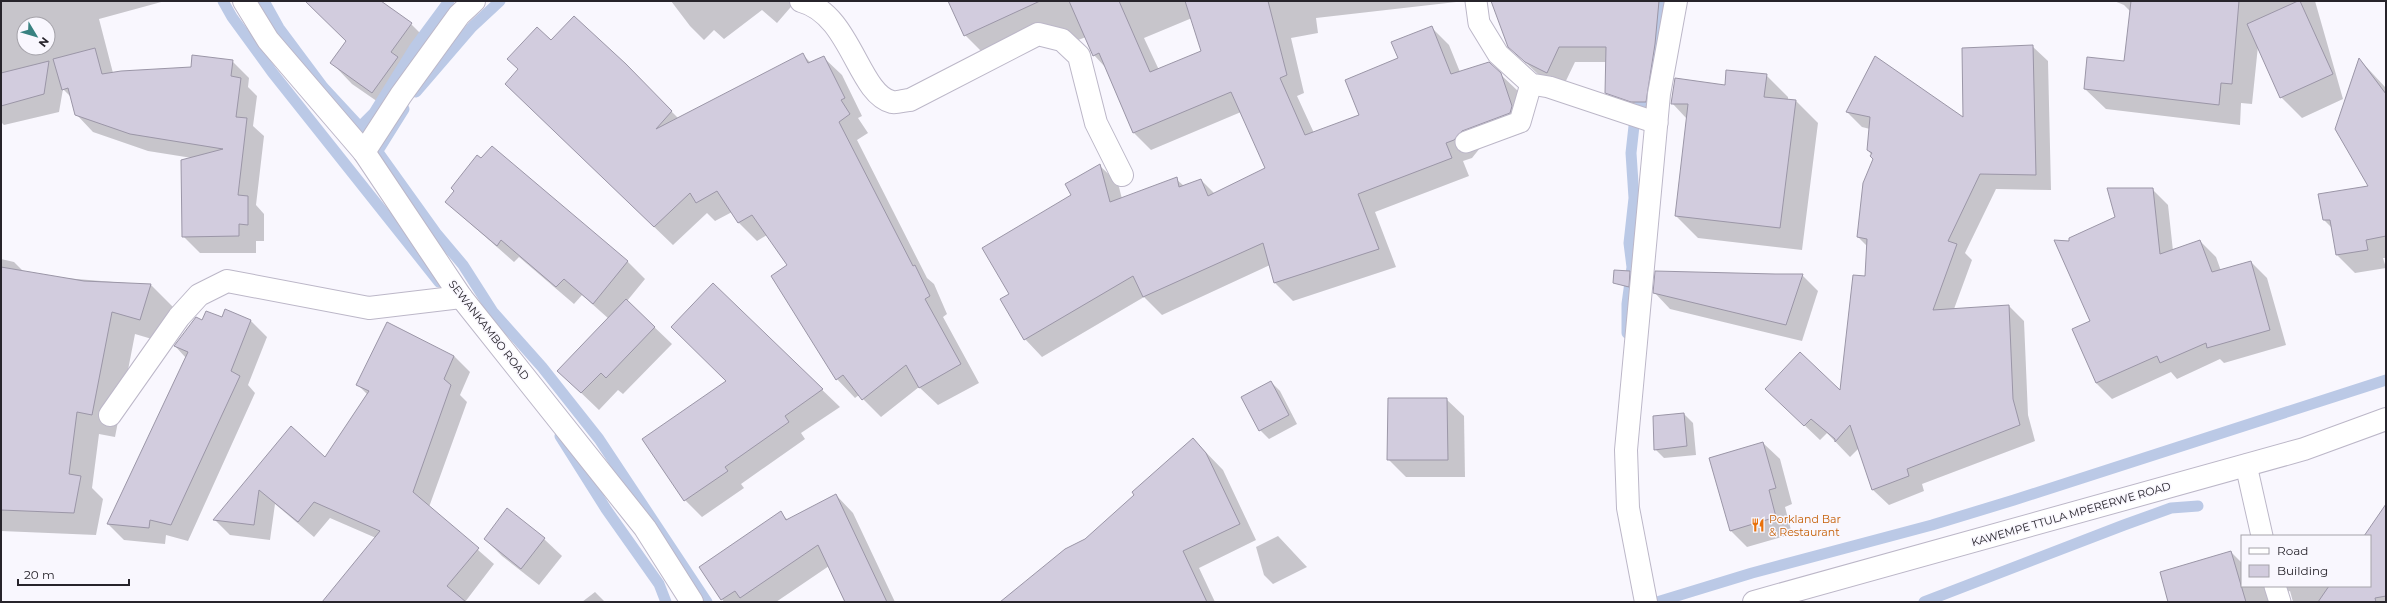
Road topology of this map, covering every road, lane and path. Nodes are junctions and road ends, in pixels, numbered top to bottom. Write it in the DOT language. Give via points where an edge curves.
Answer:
graph roads {
  1 [pos="244,1"];
  2 [pos="474,1"];
  3 [pos="801,1"];
  4 [pos="1476,1"];
  5 [pos="1676,1"];
  6 [pos="1531,84"];
  7 [pos="1657,123"];
  8 [pos="1466,142"];
  9 [pos="364,152"];
  10 [pos="1122,175"];
  11 [pos="460,297"];
  12 [pos="110,415"];
  13 [pos="2386,419"];
  14 [pos="2246,465"];
  15 [pos="2262,535"];
  16 [pos="2275,587"];
  17 [pos="1793,596"];
  18 [pos="692,602"];
  19 [pos="1646,602"];
  20 [pos="1754,602"];
  21 [pos="2280,602"];
  1 -- 9 [label="street, SEWANKAMBO ROAD" via="268,40"];
  2 -- 9 [label="street" via="458,15 401,94"];
  3 -- 10 [label="street" via="813,4 837,26 874,91 892,102 910,100 1038,34 1062,40 1079,56 1096,123"];
  4 -- 6 [label="lane" via="1479,24 1498,54"];
  5 -- 7 [label="street" via="1659,94"];
  6 -- 7 [label="lane" via="1555,89"];
  6 -- 8 [label="lane" via="1520,122"];
  7 -- 19 [label="street" via="1626,450 1628,508"];
  9 -- 11 [label="street, SEWANKAMBO ROAD"];
  11 -- 12 [label="street" via="369,308 227,281 199,295 179,317"];
  11 -- 18 [label="street, SEWANKAMBO ROAD" via="645,528"];
  13 -- 14 [label="street, KAWEMPE TTULA MPERERWE ROAD" via="2304,449"];
  14 -- 15 [label="lane"];
  14 -- 17 [label="street, KAWEMPE TTULA MPERERWE ROAD"];
  16 -- 21 [label="lane"];
  17 -- 20 [label="street, KAWEMPE TTULA MPERERWE ROAD"];
}
